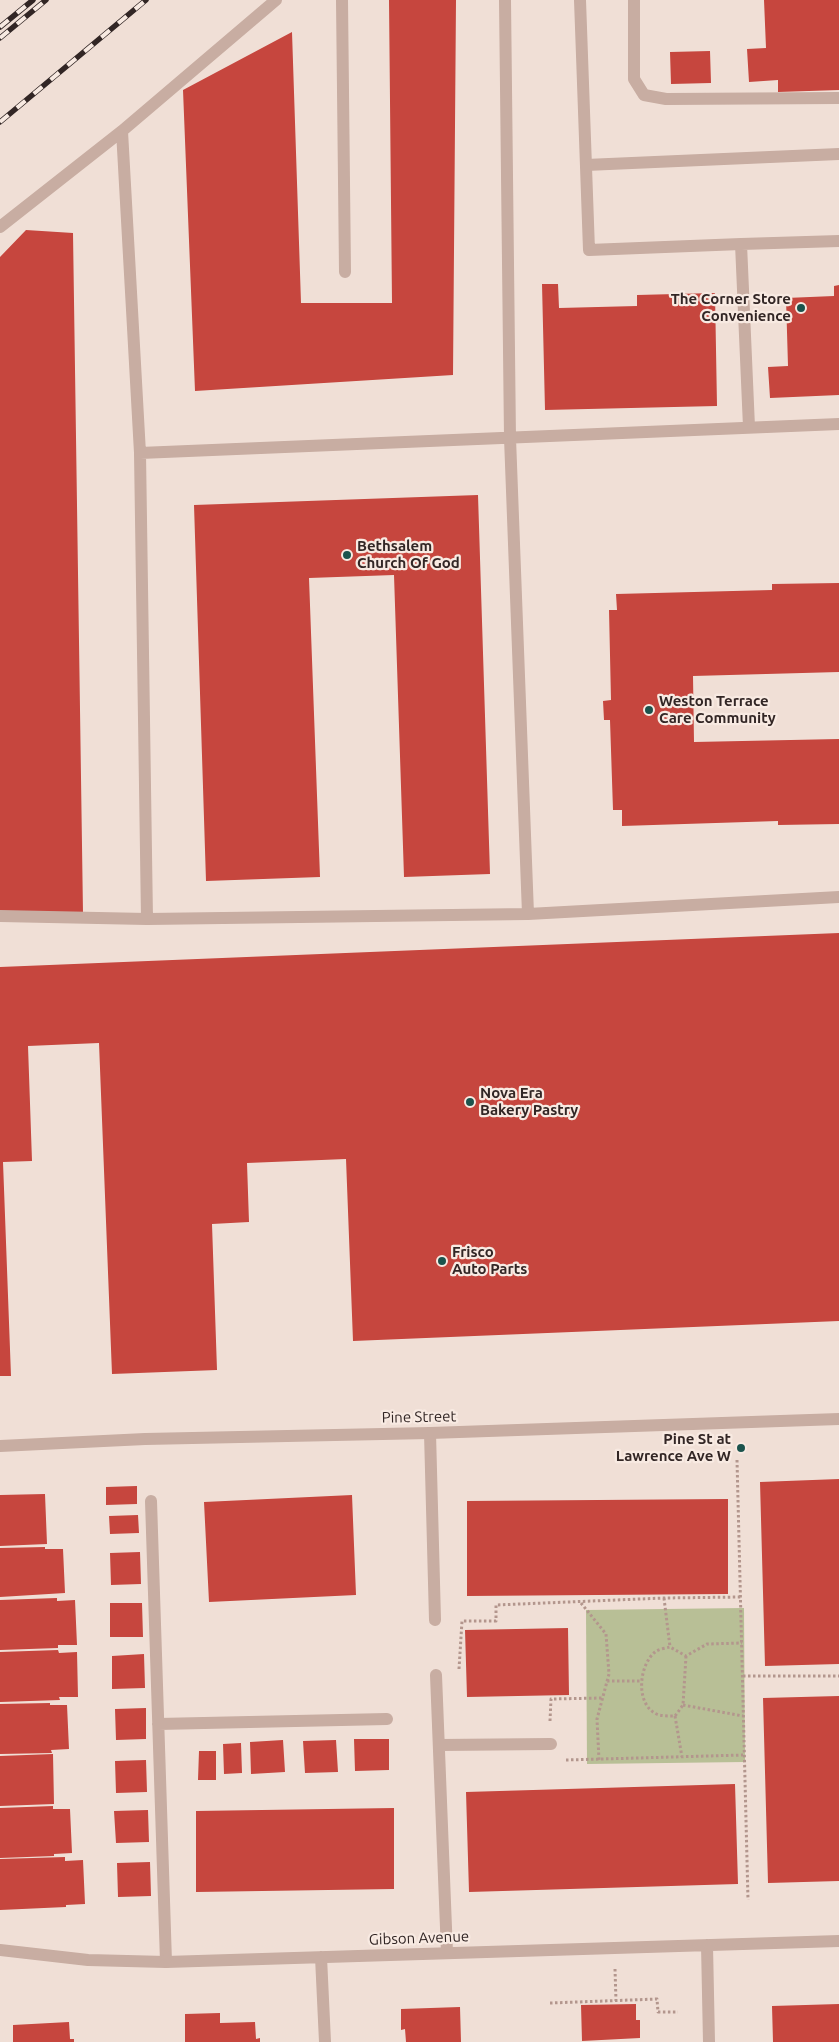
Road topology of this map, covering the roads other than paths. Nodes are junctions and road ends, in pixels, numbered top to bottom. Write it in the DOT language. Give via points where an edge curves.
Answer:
graph roads {
  1 [pos="276,0"];
  2 [pos="342,0"];
  3 [pos="505,0"];
  4 [pos="580,0"];
  5 [pos="634,0"];
  6 [pos="839,98"];
  7 [pos="122,131"];
  8 [pos="839,154"];
  9 [pos="586,166"];
  10 [pos="0,227"];
  11 [pos="839,242"];
  12 [pos="741,244"];
  13 [pos="345,272"];
  14 [pos="839,424"];
  15 [pos="749,427"];
  16 [pos="510,438"];
  17 [pos="140,453"];
  18 [pos="839,897"];
  19 [pos="528,914"];
  20 [pos="0,916"];
  21 [pos="147,919"];
  22 [pos="839,1419"];
  23 [pos="430,1433"];
  24 [pos="0,1446"];
  25 [pos="151,1501"];
  26 [pos="435,1620"];
  27 [pos="436,1675"];
  28 [pos="387,1719"];
  29 [pos="158,1724"];
  30 [pos="438,1744"];
  31 [pos="551,1744"];
  32 [pos="839,1941"];
  33 [pos="707,1945"];
  34 [pos="0,1950"];
  35 [pos="447,1953"];
  36 [pos="321,1957"];
  37 [pos="166,1962"];
  38 [pos="325,2042"];
  39 [pos="709,2042"];
  1 -- 7 [label="street"];
  2 -- 13 [label="street"];
  3 -- 16 [label="street"];
  4 -- 9 [label="street"];
  5 -- 6 [label="street" via="634,79 644,95 666,99"];
  7 -- 10 [label="street"];
  7 -- 17 [label="street"];
  8 -- 9 [label="street"];
  9 -- 12 [label="street" via="589,250"];
  11 -- 12 [label="street"];
  12 -- 15 [label="street"];
  14 -- 15 [label="street"];
  15 -- 16 [label="street"];
  16 -- 17 [label="street"];
  16 -- 19 [label="street"];
  17 -- 21 [label="street"];
  18 -- 19 [label="street"];
  19 -- 21 [label="street"];
  20 -- 21 [label="street"];
  22 -- 23 [label="street, Pine Street"];
  23 -- 24 [label="street, Pine Street" via="145,1439"];
  23 -- 26 [label="street"];
  25 -- 29 [label="street"];
  27 -- 30 [label="street"];
  28 -- 29 [label="street"];
  29 -- 37 [label="street"];
  30 -- 31 [label="street"];
  30 -- 35 [label="street"];
  32 -- 33 [label="street, Gibson Avenue"];
  33 -- 35 [label="street, Gibson Avenue"];
  33 -- 39 [label="street"];
  34 -- 37 [label="street, Gibson Avenue" via="88,1960"];
  35 -- 36 [label="street, Gibson Avenue"];
  36 -- 37 [label="street, Gibson Avenue"];
  36 -- 38 [label="street"];
}
